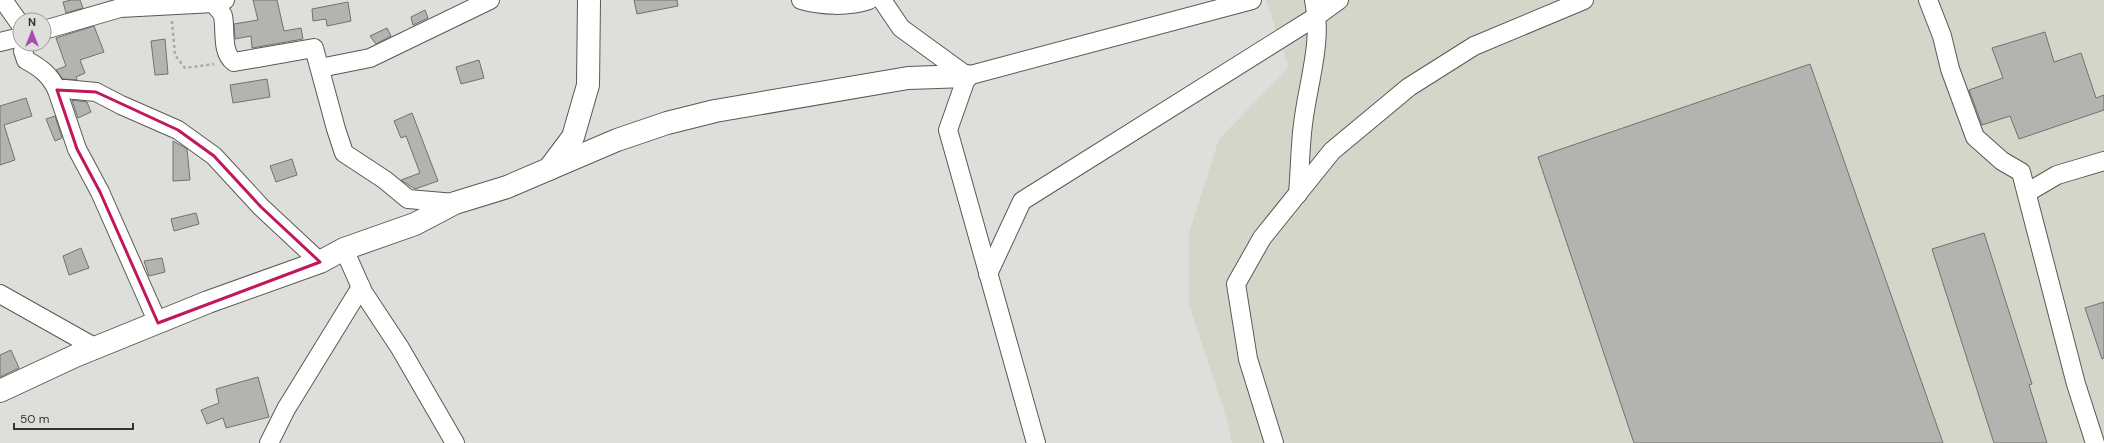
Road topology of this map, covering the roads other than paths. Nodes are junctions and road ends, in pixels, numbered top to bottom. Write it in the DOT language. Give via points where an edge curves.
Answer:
graph roads {
  1 [pos="3,0"];
  2 [pos="490,0"];
  3 [pos="589,0"];
  4 [pos="801,0"];
  5 [pos="869,0"];
  6 [pos="882,0"];
  7 [pos="1252,0"];
  8 [pos="1339,0"];
  9 [pos="1584,0"];
  10 [pos="1928,0"];
  11 [pos="218,1"];
  12 [pos="146,3"];
  13 [pos="1316,8"];
  14 [pos="12,13"];
  15 [pos="52,28"];
  16 [pos="12,39"];
  17 [pos="0,42"];
  18 [pos="24,52"];
  19 [pos="320,68"];
  20 [pos="967,76"];
  21 [pos="57,90"];
  22 [pos="2104,161"];
  23 [pos="548,170"];
  24 [pos="2028,192"];
  25 [pos="1298,194"];
  26 [pos="455,203"];
  27 [pos="344,249"];
  28 [pos="320,262"];
  29 [pos="988,274"];
  30 [pos="361,287"];
  31 [pos="0,294"];
  32 [pos="158,323"];
  33 [pos="96,348"];
  34 [pos="0,391"];
  35 [pos="270,443"];
  36 [pos="455,443"];
  37 [pos="1036,443"];
  38 [pos="1274,443"];
  39 [pos="2095,443"];
  1 -- 14 [label="street"];
  2 -- 19 [label="street" via="370,58"];
  3 -- 23 [label="street" via="588,85 573,137"];
  4 -- 5 [label="street" via="856,5"];
  6 -- 20 [label="street" via="901,28"];
  7 -- 20 [label="street"];
  8 -- 13 [label="street"];
  9 -- 25 [label="street" via="1474,46 1409,87 1332,151"];
  10 -- 24 [label="street" via="1975,137 2002,161 2021,172"];
  11 -- 12 [label="street" via="170,5"];
  11 -- 19 [label="street" via="226,52 234,62 314,48"];
  12 -- 15 [label="street"];
  13 -- 25 [label="street" via="1316,52 1303,124"];
  13 -- 29 [label="street" via="1022,201"];
  16 -- 17 [label="street"];
  18 -- 21 [label="street" via="26,60 44,70"];
  19 -- 26 [label="street" via="344,153 385,180 408,199"];
  20 -- 23 [label="street" via="908,78 715,112 667,123 617,140"];
  20 -- 29 [label="street" via="948,130"];
  21 -- 28 [label="street" via="96,92 178,130 214,156 261,207"];
  21 -- 32 [label="street" via="77,148 100,192"];
  22 -- 24 [label="street" via="2057,175"];
  23 -- 26 [label="street" via="507,187"];
  24 -- 39 [label="street" via="2076,384"];
  25 -- 38 [label="street" via="1262,238 1236,284 1248,359"];
  26 -- 27 [label="street" via="415,224"];
  27 -- 28 [label="street"];
  27 -- 30 [label="street"];
  28 -- 32 [label="street"];
  29 -- 37 [label="street"];
  30 -- 35 [label="street" via="286,409"];
  30 -- 36 [label="street"];
  31 -- 33 [label="street"];
  32 -- 33 [label="street"];
  33 -- 34 [label="street"];
}
